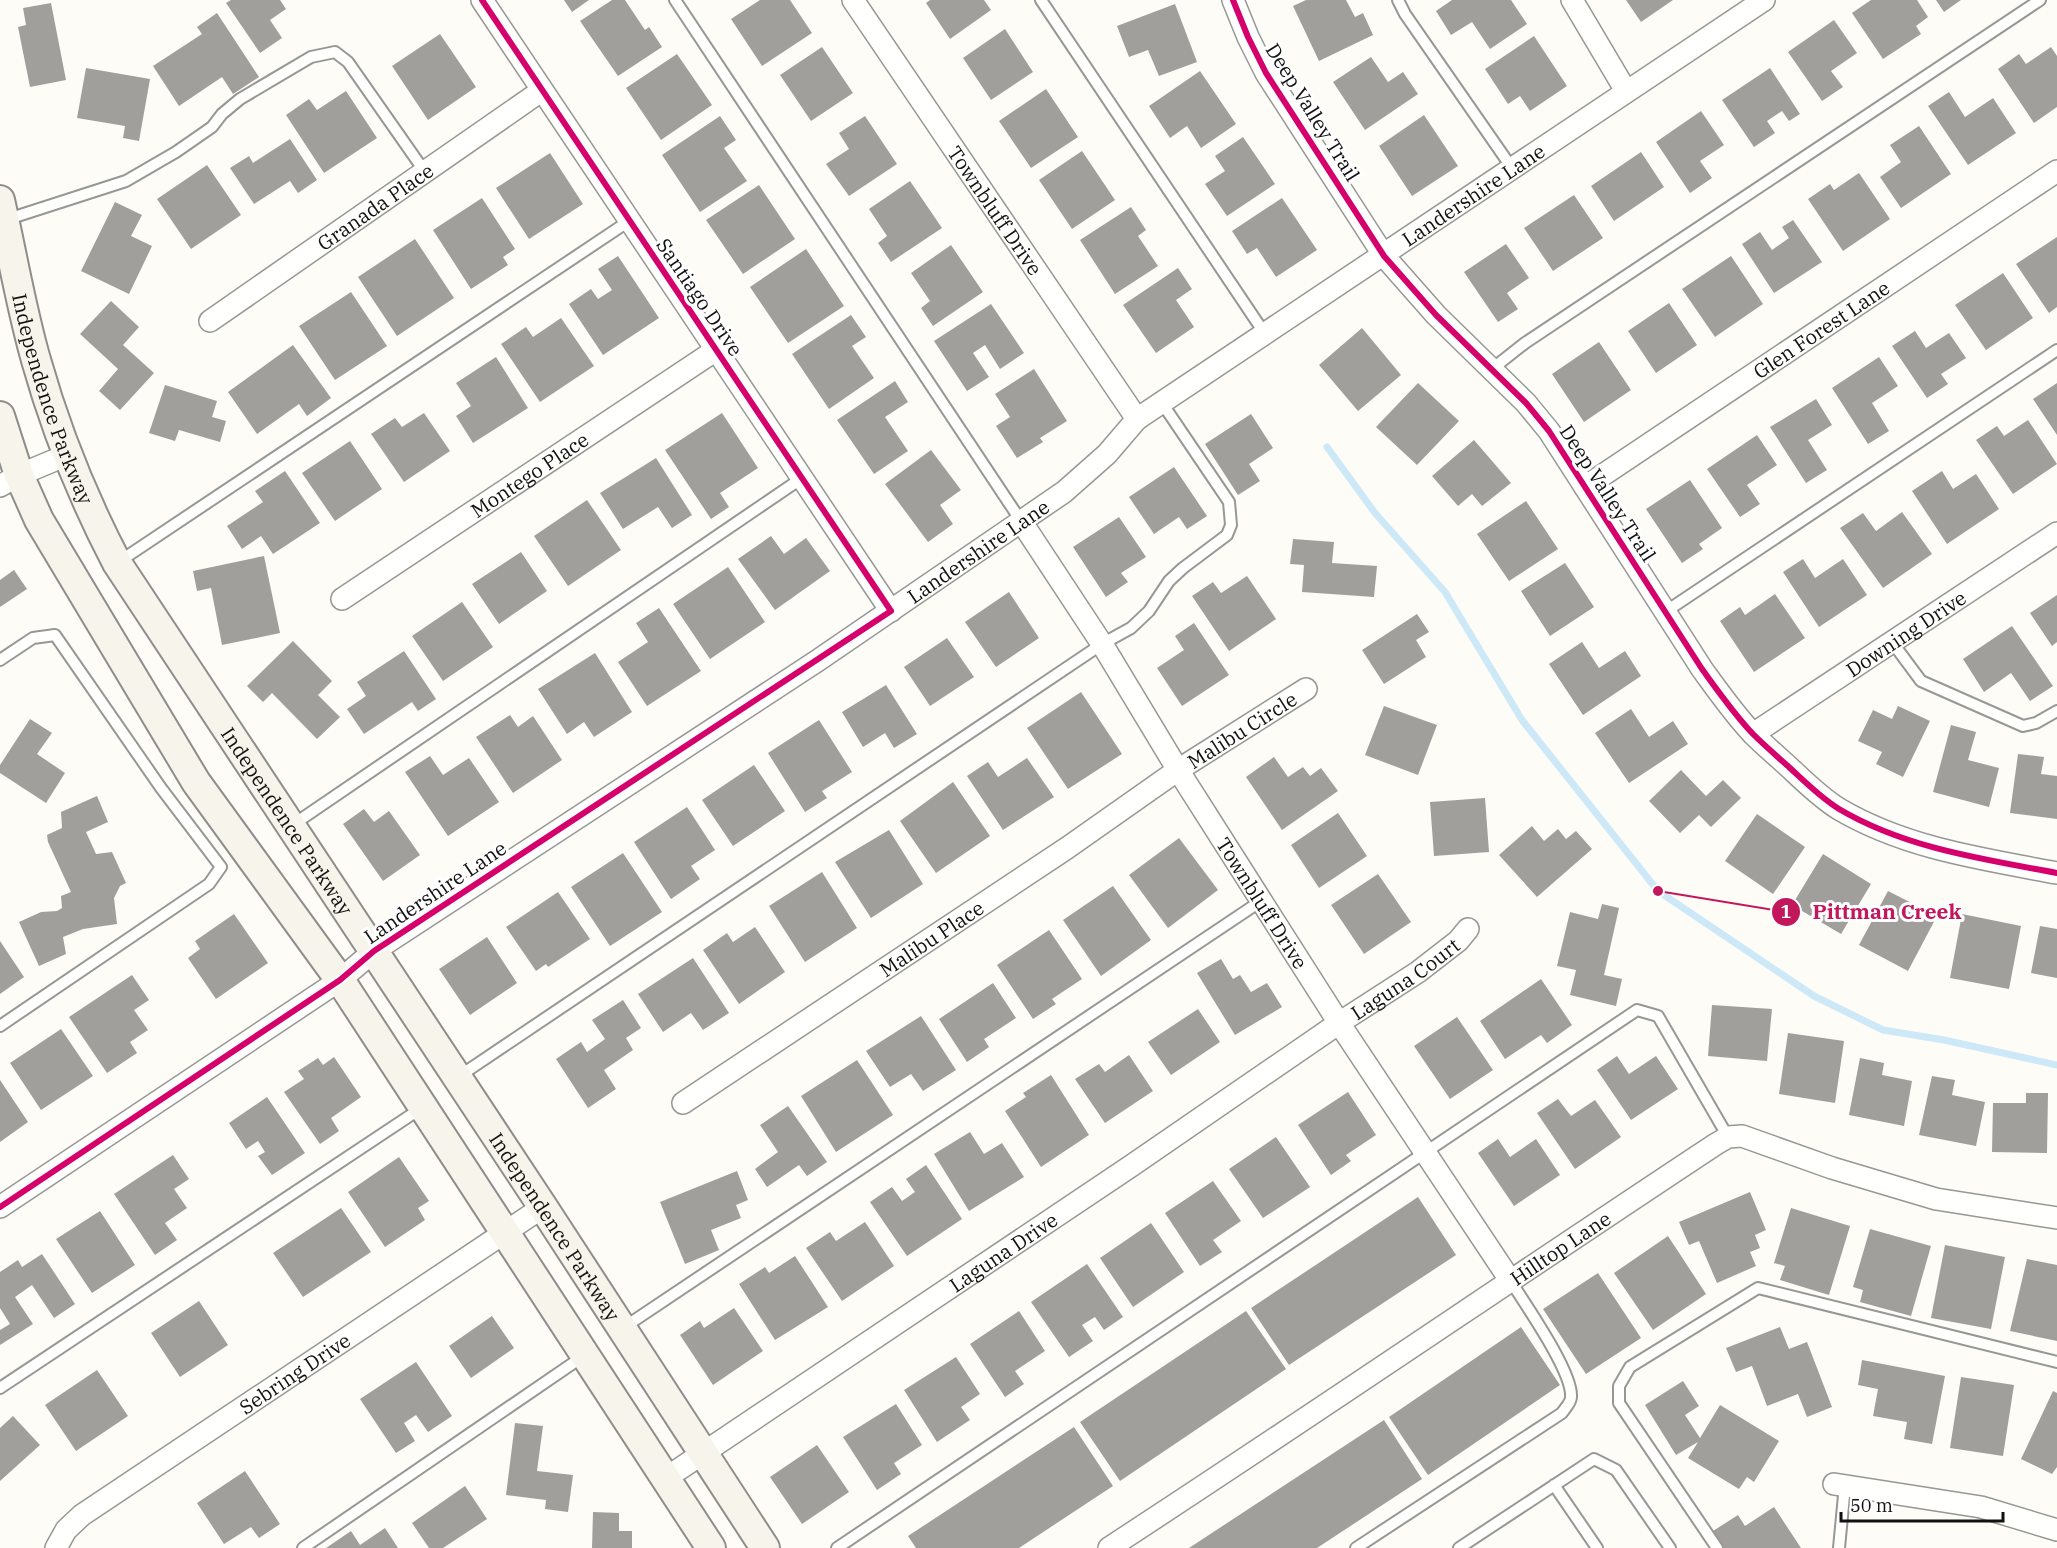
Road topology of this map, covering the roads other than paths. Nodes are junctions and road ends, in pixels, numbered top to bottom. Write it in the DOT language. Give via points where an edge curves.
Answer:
graph roads {
  1 [pos="482,0"];
  2 [pos="675,0"];
  3 [pos="853,0"];
  4 [pos="1041,0"];
  5 [pos="1233,0"];
  6 [pos="1398,0"];
  7 [pos="1572,0"];
  8 [pos="1764,0"];
  9 [pos="2040,0"];
  10 [pos="541,91"];
  11 [pos="1626,91"];
  12 [pos="1512,168"];
  13 [pos="2057,171"];
  14 [pos="425,172"];
  15 [pos="2,210"];
  16 [pos="629,221"];
  17 [pos="1384,256"];
  18 [pos="210,321"];
  19 [pos="1265,334"];
  20 [pos="716,350"];
  21 [pos="2057,350"];
  22 [pos="1492,369"];
  23 [pos="1162,403"];
  24 [pos="0,416"];
  25 [pos="1137,419"];
  26 [pos="67,455"];
  27 [pos="802,478"];
  28 [pos="10,480"];
  29 [pos="1585,488"];
  30 [pos="1021,521"];
  31 [pos="2057,533"];
  32 [pos="117,563"];
  33 [pos="342,599"];
  34 [pos="891,611"];
  35 [pos="1665,612"];
  36 [pos="1892,642"];
  37 [pos="1102,644"];
  38 [pos="0,660"];
  39 [pos="1306,689"];
  40 [pos="2057,711"];
  41 [pos="1753,734"];
  42 [pos="1178,770"];
  43 [pos="291,826"];
  44 [pos="2057,873"];
  45 [pos="1261,901"];
  46 [pos="1468,929"];
  47 [pos="374,951"];
  48 [pos="340,980"];
  49 [pos="1339,1023"];
  50 [pos="0,1026"];
  51 [pos="458,1077"];
  52 [pos="682,1103"];
  53 [pos="423,1106"];
  54 [pos="1728,1137"];
  55 [pos="1426,1153"];
  56 [pos="0,1207"];
  57 [pos="543,1207"];
  58 [pos="2057,1218"];
  59 [pos="506,1232"];
  60 [pos="1510,1280"];
  61 [pos="622,1328"];
  62 [pos="585,1355"];
  63 [pos="2057,1362"];
  64 [pos="0,1388"];
  65 [pos="704,1453"];
  66 [pos="666,1478"];
  67 [pos="1840,1484"];
  68 [pos="1554,1485"];
  69 [pos="2057,1530"];
  70 [pos="1471,1545"];
  71 [pos="56,1548"];
  72 [pos="303,1548"];
  73 [pos="711,1548"];
  74 [pos="765,1548"];
  75 [pos="837,1548"];
  76 [pos="1109,1548"];
  77 [pos="1356,1548"];
  78 [pos="1459,1548"];
  79 [pos="1597,1548"];
  80 [pos="1670,1548"];
  81 [pos="1717,1548"];
  82 [pos="1839,1548"];
  1 -- 10 [label="street, Santiago Drive"];
  2 -- 30 [label="lane"];
  3 -- 25 [label="street, Townbluff Drive"];
  4 -- 19 [label="lane"];
  5 -- 17 [label="street, Deep Valley Trail" via="1266,73"];
  6 -- 12 [label="lane"];
  7 -- 11 [label="street"];
  8 -- 11 [label="street, Landershire Lane"];
  9 -- 22 [label="lane" via="1525,343"];
  10 -- 14 [label="street, Granada Place"];
  10 -- 16 [label="street, Santiago Drive"];
  11 -- 12 [label="street, Landershire Lane"];
  12 -- 17 [label="street, Landershire Lane"];
  13 -- 29 [label="street, Glen Forest Lane"];
  14 -- 15 [label="lane" via="348,62 335,52 311,57 240,99 212,127 126,181"];
  14 -- 18 [label="street, Granada Place"];
  15 -- 26 [label="main road, Independence Parkway" via="36,360"];
  16 -- 20 [label="street, Santiago Drive"];
  16 -- 32 [label="lane"];
  17 -- 19 [label="street, Landershire Lane"];
  17 -- 22 [label="street, Deep Valley Trail" via="1436,315"];
  19 -- 23 [label="street, Landershire Lane"];
  20 -- 27 [label="street, Santiago Drive"];
  20 -- 33 [label="street, Montego Place"];
  21 -- 35 [label="lane"];
  22 -- 29 [label="street, Deep Valley Trail" via="1538,417"];
  23 -- 25 [label="street, Landershire Lane"];
  23 -- 37 [label="lane" via="1229,502 1231,525 1227,535 1169,581 1149,611 1131,628"];
  24 -- 28 [label="main road"];
  25 -- 30 [label="street, Landershire Lane" via="1073,485"];
  26 -- 28 [label="street"];
  26 -- 32 [label="main road, Independence Parkway" via="82,495"];
  27 -- 34 [label="street, Santiago Drive"];
  27 -- 43 [label="lane"];
  28 -- 48 [label="main road" via="44,529 196,782"];
  29 -- 35 [label="street, Deep Valley Trail"];
  30 -- 34 [label="street, Landershire Lane"];
  30 -- 37 [label="street, Townbluff Drive"];
  31 -- 36 [label="street, Downing Drive"];
  32 -- 43 [label="main road, Independence Parkway"];
  34 -- 47 [label="street, Landershire Lane"];
  35 -- 41 [label="street, Deep Valley Trail" via="1702,669"];
  36 -- 40 [label="lane" via="1921,681 2023,726"];
  36 -- 41 [label="street, Downing Drive"];
  37 -- 42 [label="street, Townbluff Drive"];
  37 -- 51 [label="lane"];
  38 -- 50 [label="lane" via="33,638 55,635 161,788 222,867 208,884"];
  39 -- 42 [label="street, Malibu Circle"];
  41 -- 44 [label="street, Deep Valley Trail" via="1839,809 1918,844"];
  42 -- 45 [label="street, Townbluff Drive"];
  42 -- 52 [label="street, Malibu Place"];
  43 -- 47 [label="main road, Independence Parkway"];
  45 -- 49 [label="street, Townbluff Drive"];
  45 -- 61 [label="lane"];
  46 -- 49 [label="street, Laguna Court" via="1418,972"];
  47 -- 48 [label="street, Landershire Lane"];
  47 -- 51 [label="main road, Independence Parkway"];
  48 -- 53 [label="main road"];
  48 -- 56 [label="street, Landershire Lane"];
  49 -- 55 [label="street, Townbluff Drive"];
  49 -- 65 [label="street, Laguna Drive"];
  51 -- 57 [label="main road, Independence Parkway"];
  53 -- 59 [label="main road"];
  53 -- 64 [label="lane"];
  54 -- 55 [label="lane" via="1658,1016 1637,1010"];
  54 -- 58 [label="street" via="1742,1136 1936,1200"];
  54 -- 60 [label="street, Hilltop Lane"];
  55 -- 60 [label="street, Townbluff Drive"];
  55 -- 75 [label="lane"];
  57 -- 59 [label="street, Sebring Drive"];
  57 -- 61 [label="main road, Independence Parkway"];
  59 -- 62 [label="main road"];
  59 -- 71 [label="street, Sebring Drive" via="82,1515 66,1530"];
  60 -- 76 [label="street, Hilltop Lane"];
  60 -- 77 [label="lane" via="1564,1368 1571,1400 1562,1413"];
  61 -- 65 [label="main road, Independence Parkway"];
  62 -- 66 [label="main road"];
  62 -- 72 [label="lane"];
  63 -- 81 [label="lane" via="1758,1288 1630,1367 1619,1386 1619,1403"];
  65 -- 66 [label="street, Laguna Drive"];
  65 -- 74 [label="main road, Independence Parkway"];
  66 -- 73 [label="main road"];
  67 -- 69 [label="street" via="1981,1507"];
  67 -- 82 [label="lane"];
  68 -- 70 [label="lane"];
  68 -- 79 [label="lane"];
  68 -- 80 [label="lane" via="1594,1459 1616,1470"];
  70 -- 78 [label="lane"];
}
